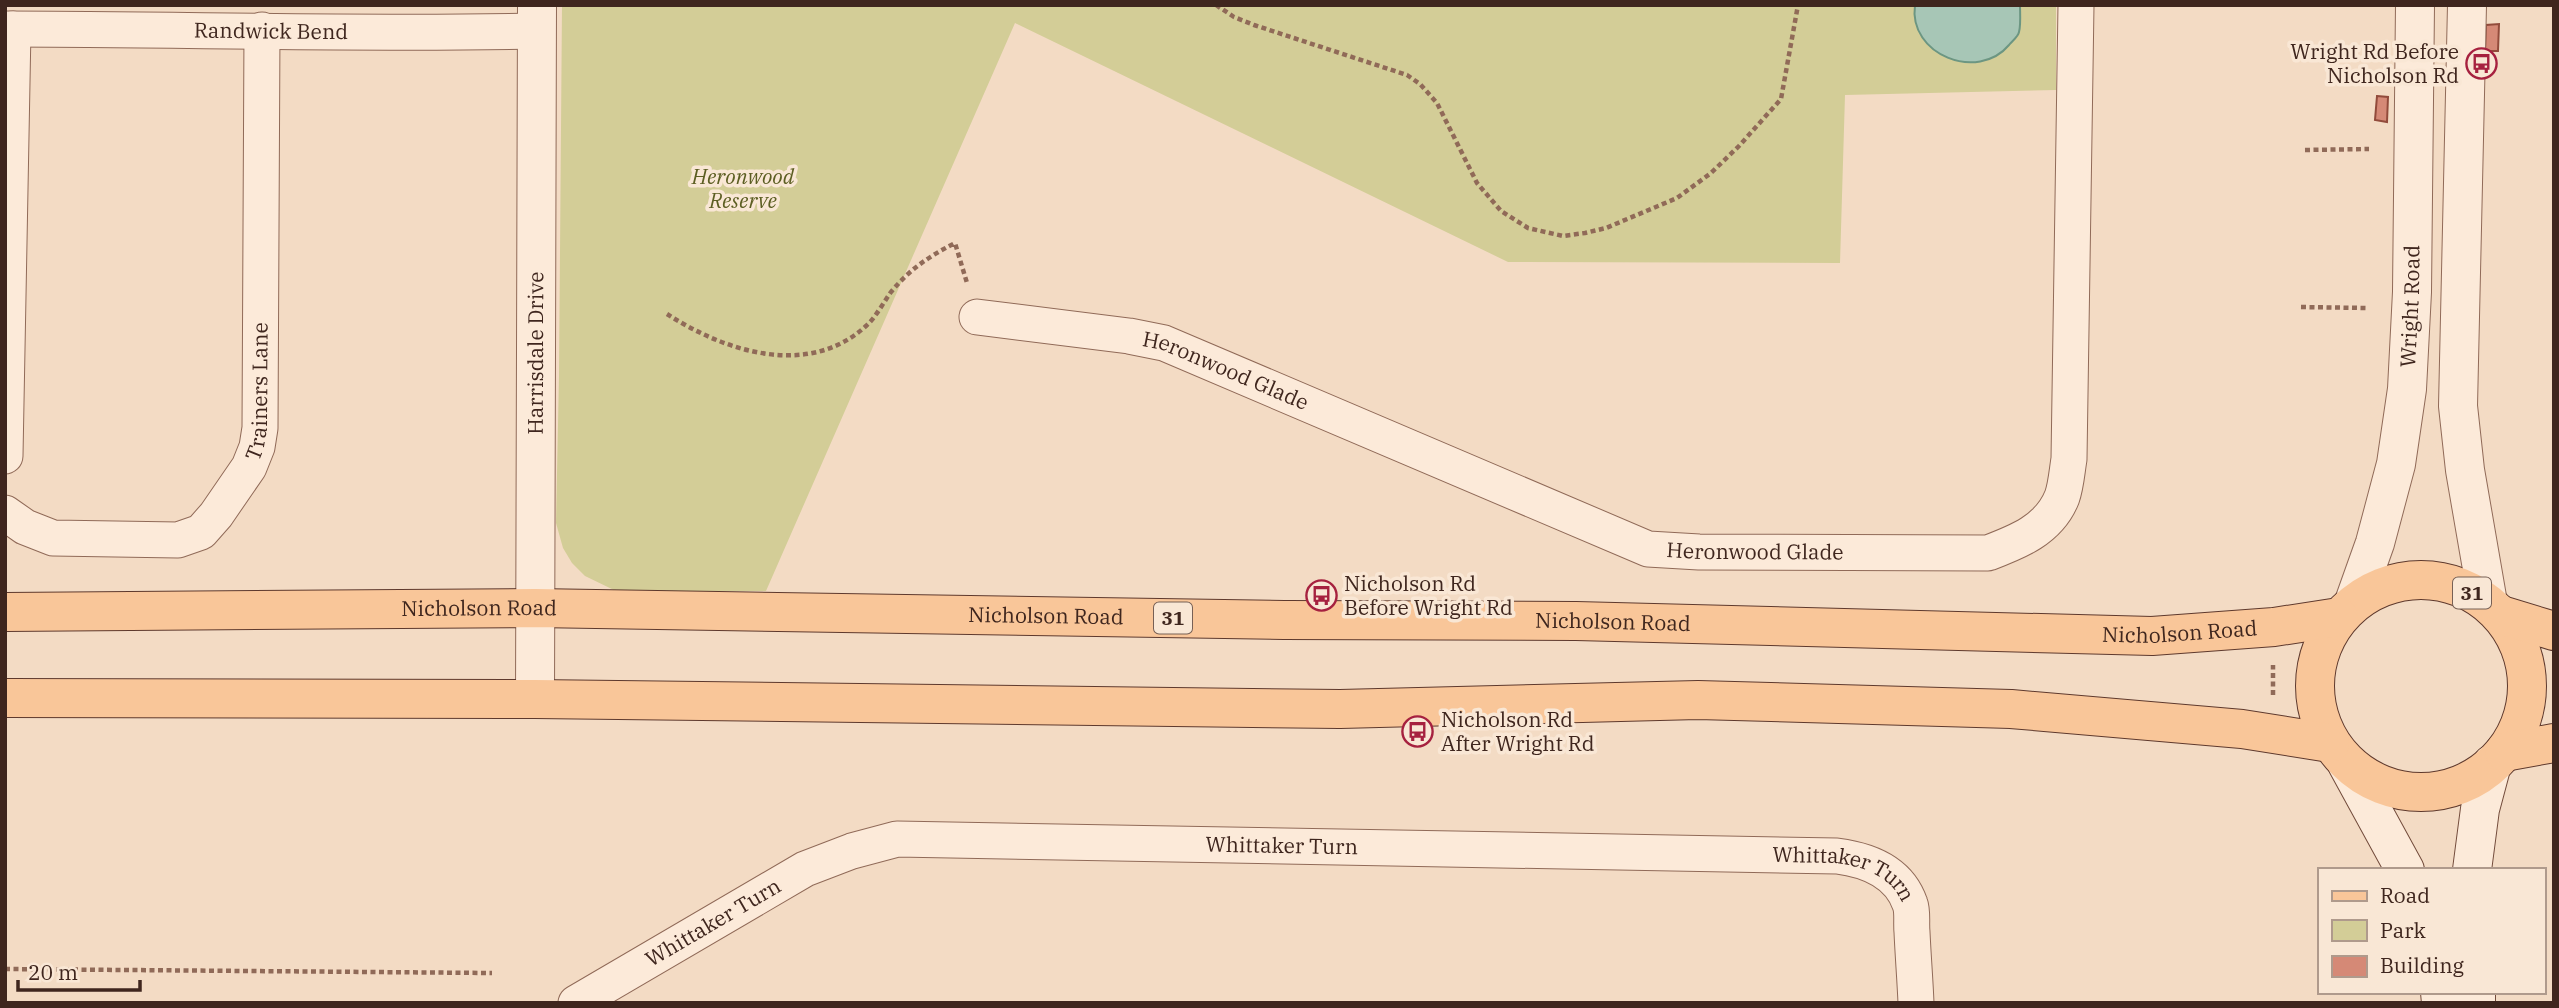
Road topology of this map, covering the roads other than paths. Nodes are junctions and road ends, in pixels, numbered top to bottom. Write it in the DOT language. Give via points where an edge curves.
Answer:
graph roads {
  1 [pos="2076,5"];
  2 [pos="2416,5"];
  3 [pos="2467,5"];
  4 [pos="537,18"];
  5 [pos="9,29"];
  6 [pos="262,30"];
  7 [pos="977,317"];
  8 [pos="5,456"];
  9 [pos="5,513"];
  10 [pos="535,608"];
  11 [pos="2494,609"];
  12 [pos="2346,610"];
  13 [pos="5,612"];
  14 [pos="2554,631"];
  15 [pos="5,698"];
  16 [pos="535,699"];
  17 [pos="2554,743"];
  18 [pos="2338,753"];
  19 [pos="2498,758"];
  20 [pos="2404,868"];
  21 [pos="2472,868"];
  22 [pos="576,1003"];
  23 [pos="1916,1003"];
  1 -- 7 [label="street, Heronwood Glade" via="2069,459 2062,498 2044,524 2021,541 1988,553 1648,549 1164,343"];
  2 -- 12 [label="street, Wright Road" via="2407,389 2396,464 2375,543"];
  3 -- 11 [label="street" via="2458,406 2465,470"];
  4 -- 6 [label="street, Randwick Bend" via="423,33"];
  4 -- 10 [label="street, Harrisdale Drive"];
  5 -- 6 [label="street, Randwick Bend"];
  5 -- 8 [label="street"];
  6 -- 9 [label="street, Trainers Lane" via="260,428 250,467 201,532 178,540 52,538"];
  10 -- 12 [label="main road, Nicholson Road / 31" via="1590,621 2152,636 2274,627"];
  10 -- 13 [label="main road, Nicholson Road / 31"];
  10 -- 16 [label="street, Harrisdale Drive"];
  11 -- 12 [label="main road, Nicholson Road / 31" via="2464,588 2436,580 2407,579 2379,587"];
  11 -- 14 [label="main road, Nicholson Road / 31"];
  11 -- 19 [label="main road, 31" via="2517,640 2526,668 2519,726"];
  12 -- 18 [label="main road" via="2322,646 2314,679 2316,712"];
  15 -- 16 [label="main road, 31"];
  16 -- 18 [label="main road, 31" via="1327,709 1698,700 2011,709 2242,729"];
  17 -- 19 [label="main road, 31"];
  18 -- 19 [label="main road, 31" via="2368,779 2417,793 2468,782"];
  18 -- 20 [label="street"];
  19 -- 21 [label="street" via="2480,809"];
  22 -- 23 [label="street, Whittaker Turn" via="804,869 897,839 1860,859 1890,876 1910,906"];
}
